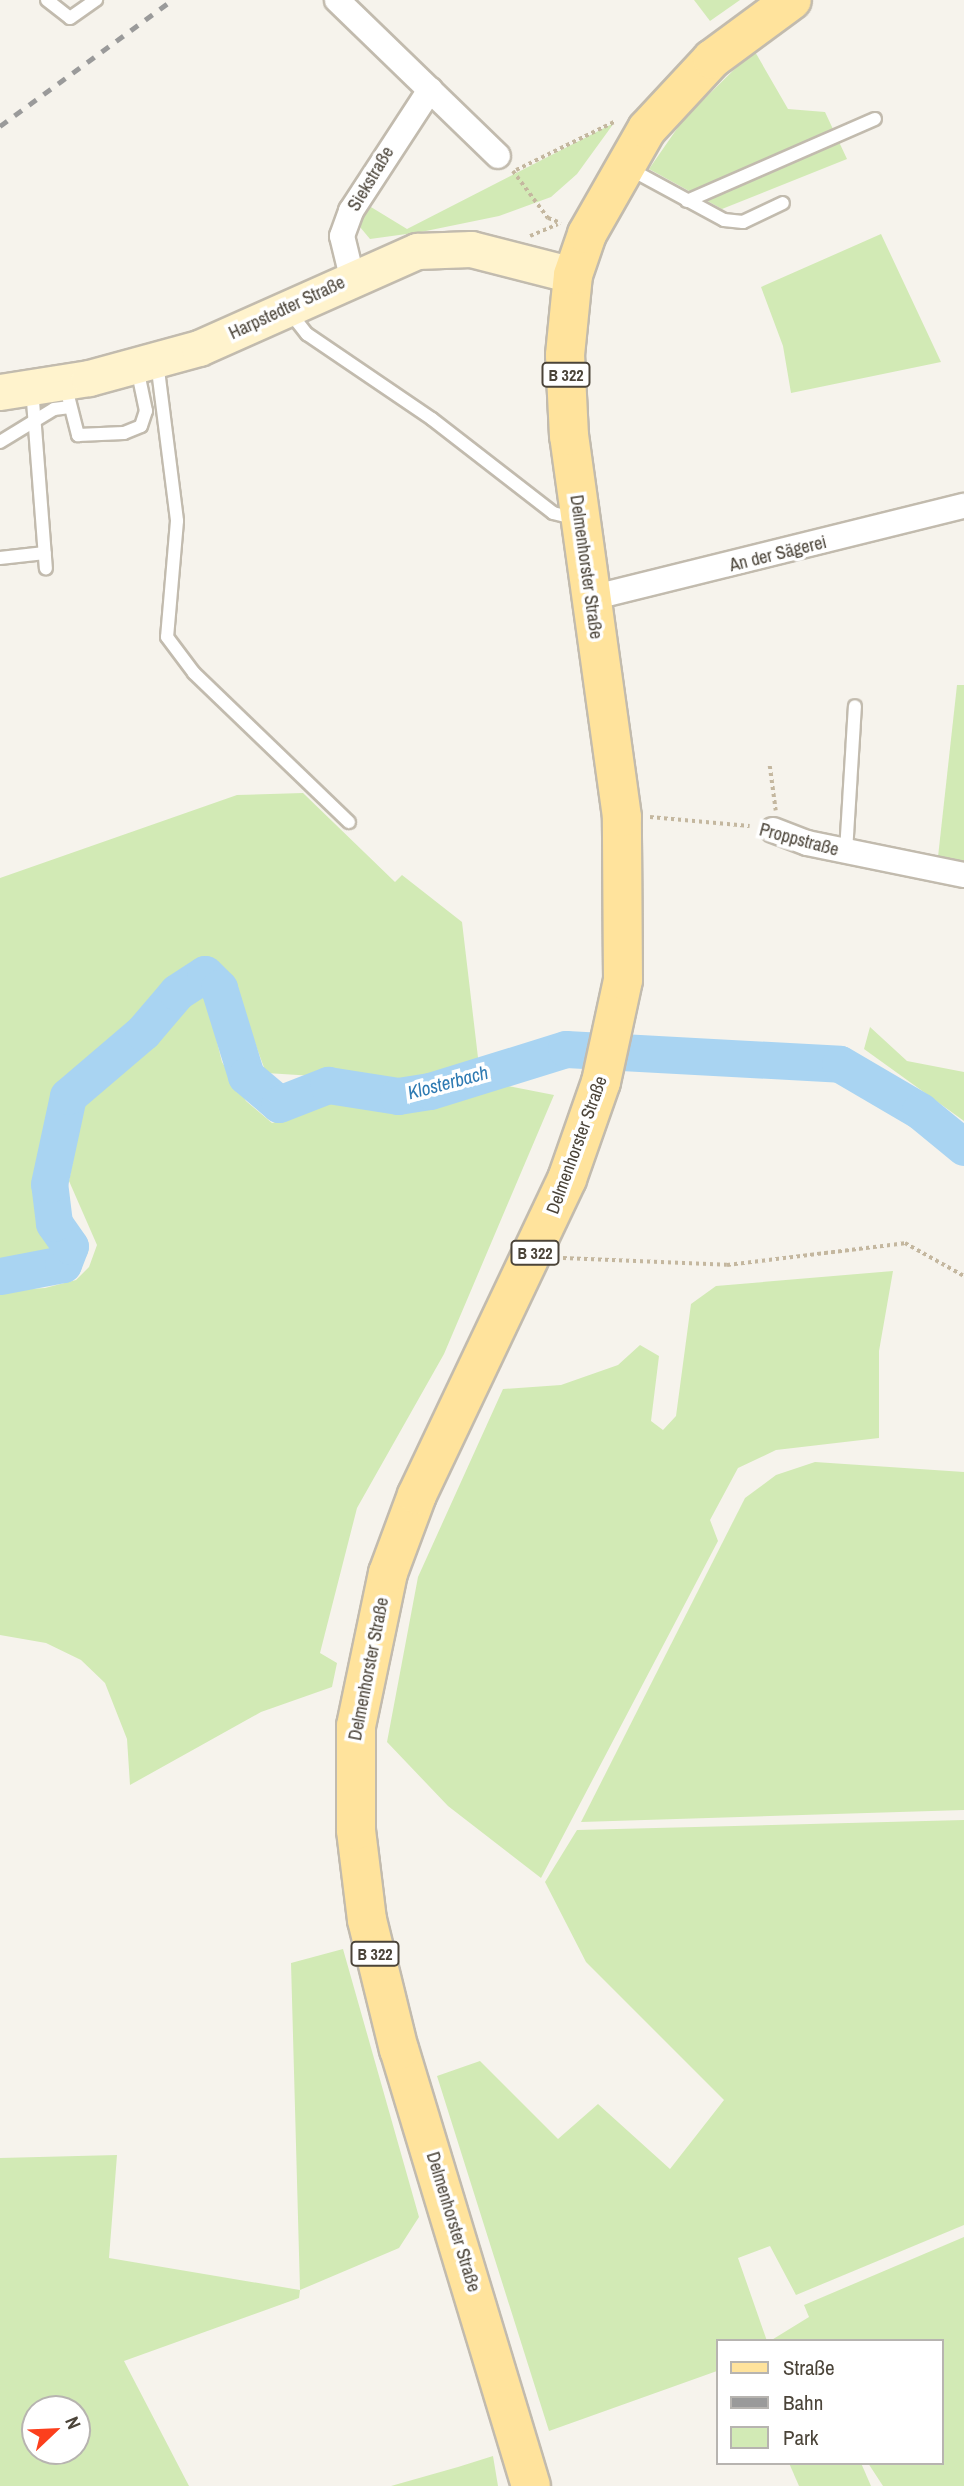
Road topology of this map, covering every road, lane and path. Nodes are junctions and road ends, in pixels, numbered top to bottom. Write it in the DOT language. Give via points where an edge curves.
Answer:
graph roads {
  1 [pos="47,0"];
  2 [pos="96,0"];
  3 [pos="337,0"];
  4 [pos="792,0"];
  5 [pos="430,90"];
  6 [pos="623,118"];
  7 [pos="875,119"];
  8 [pos="505,164"];
  9 [pos="623,165"];
  10 [pos="687,201"];
  11 [pos="783,203"];
  12 [pos="560,222"];
  13 [pos="573,275"];
  14 [pos="352,277"];
  15 [pos="288,310"];
  16 [pos="147,364"];
  17 [pos="40,398"];
  18 [pos="0,442"];
  19 [pos="964,506"];
  20 [pos="579,519"];
  21 [pos="45,553"];
  22 [pos="0,558"];
  23 [pos="46,568"];
  24 [pos="591,598"];
  25 [pos="856,706"];
  26 [pos="770,766"];
  27 [pos="639,816"];
  28 [pos="349,822"];
  29 [pos="774,830"];
  30 [pos="846,852"];
  31 [pos="964,875"];
  32 [pos="562,1246"];
  33 [pos="964,1276"];
  34 [pos="531,2486"];
  1 -- 2 [label="lane" via="70,18"];
  3 -- 5 [label="street"];
  4 -- 9 [label="main road, Delmenhorster Straße / B 322" via="712,59"];
  5 -- 8 [label="street"];
  5 -- 14 [label="street, Siekstraße" via="351,211 342,236"];
  6 -- 8 [label="path"];
  7 -- 10 [label="lane"];
  8 -- 12 [label="path" via="548,218"];
  9 -- 10 [label="lane"];
  9 -- 13 [label="main road, Delmenhorster Straße / B 322"];
  10 -- 11 [label="lane" via="743,222"];
  13 -- 14 [label="street, Harpstedter Straße" via="451,248 399,255"];
  13 -- 20 [label="main road, Delmenhorster Straße / B 322" via="566,369"];
  14 -- 15 [label="street, Harpstedter Straße"];
  15 -- 16 [label="street, Harpstedter Straße"];
  15 -- 20 [label="lane" via="307,334 432,419 553,513"];
  16 -- 17 [label="street, Harpstedter Straße"];
  16 -- 17 [label="lane" via="146,411 141,426 78,435"];
  16 -- 28 [label="lane" via="177,521 167,637 194,673"];
  17 -- 18 [label="lane"];
  17 -- 21 [label="lane"];
  19 -- 24 [label="street, An der Sägerei"];
  20 -- 24 [label="main road, Delmenhorster Straße / B 322"];
  21 -- 22 [label="lane"];
  21 -- 23 [label="lane"];
  24 -- 34 [label="main road, Delmenhorster Straße / B 322" via="625,855 627,936 614,1034 568,1179 398,1547 370,1646 354,1756 360,1878 377,1962"];
  25 -- 30 [label="lane"];
  26 -- 29 [label="path" via="776,779"];
  27 -- 29 [label="path, Proppstraße"];
  29 -- 30 [label="street, Proppstraße"];
  30 -- 31 [label="street, Proppstraße"];
  32 -- 33 [label="path" via="557,1258 727,1265 905,1243"];
}
